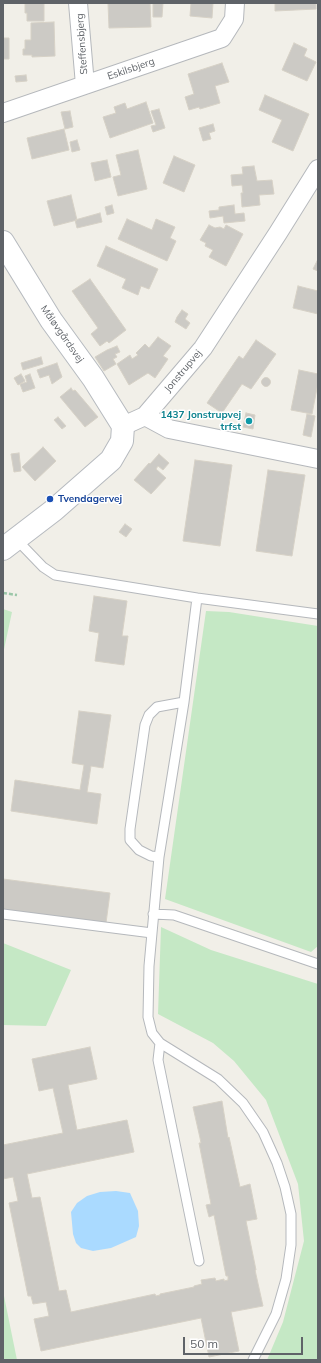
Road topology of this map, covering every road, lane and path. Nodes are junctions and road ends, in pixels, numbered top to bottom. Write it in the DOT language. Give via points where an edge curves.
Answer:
graph roads {
  1 [pos="78,3"];
  2 [pos="235,3"];
  3 [pos="85,85"];
  4 [pos="3,112"];
  5 [pos="318,169"];
  6 [pos="3,242"];
  7 [pos="145,416"];
  8 [pos="123,426"];
  9 [pos="318,459"];
  10 [pos="10,544"];
  11 [pos="3,593"];
  12 [pos="17,595"];
  13 [pos="197,598"];
  14 [pos="318,614"];
  15 [pos="184,702"];
  16 [pos="159,857"];
  17 [pos="3,914"];
  18 [pos="153,914"];
  19 [pos="152,934"];
  20 [pos="318,963"];
  21 [pos="160,1043"];
  22 [pos="200,1261"];
  23 [pos="253,1360"];
  1 -- 3 [label="street, Steffensbjerg"];
  2 -- 3 [label="street, Eskilsbjerg" via="234,20 222,38"];
  3 -- 4 [label="street, Eskilsbjerg"];
  5 -- 7 [label="street, Jonstrupvej" via="203,348"];
  6 -- 8 [label="street, Måløvgårdsvej" via="51,320 93,378"];
  7 -- 8 [label="street, Jonstrupvej"];
  7 -- 9 [label="street" via="169,429"];
  8 -- 10 [label="street" via="122,441 111,460"];
  10 -- 13 [label="lane" via="55,575"];
  11 -- 12 [label="path"];
  13 -- 14 [label="lane"];
  13 -- 15 [label="lane"];
  15 -- 16 [label="lane"];
  15 -- 16 [label="lane" via="157,707 144,725 130,840 139,850"];
  16 -- 18 [label="lane"];
  17 -- 19 [label="lane"];
  18 -- 19 [label="lane"];
  18 -- 20 [label="lane" via="174,915"];
  19 -- 21 [label="lane" via="148,1017 152,1033"];
  21 -- 22 [label="lane" via="158,1060"];
  21 -- 23 [label="lane" via="218,1079 243,1103 263,1132 286,1187 291,1214 291,1245 286,1279 276,1314"];
}
